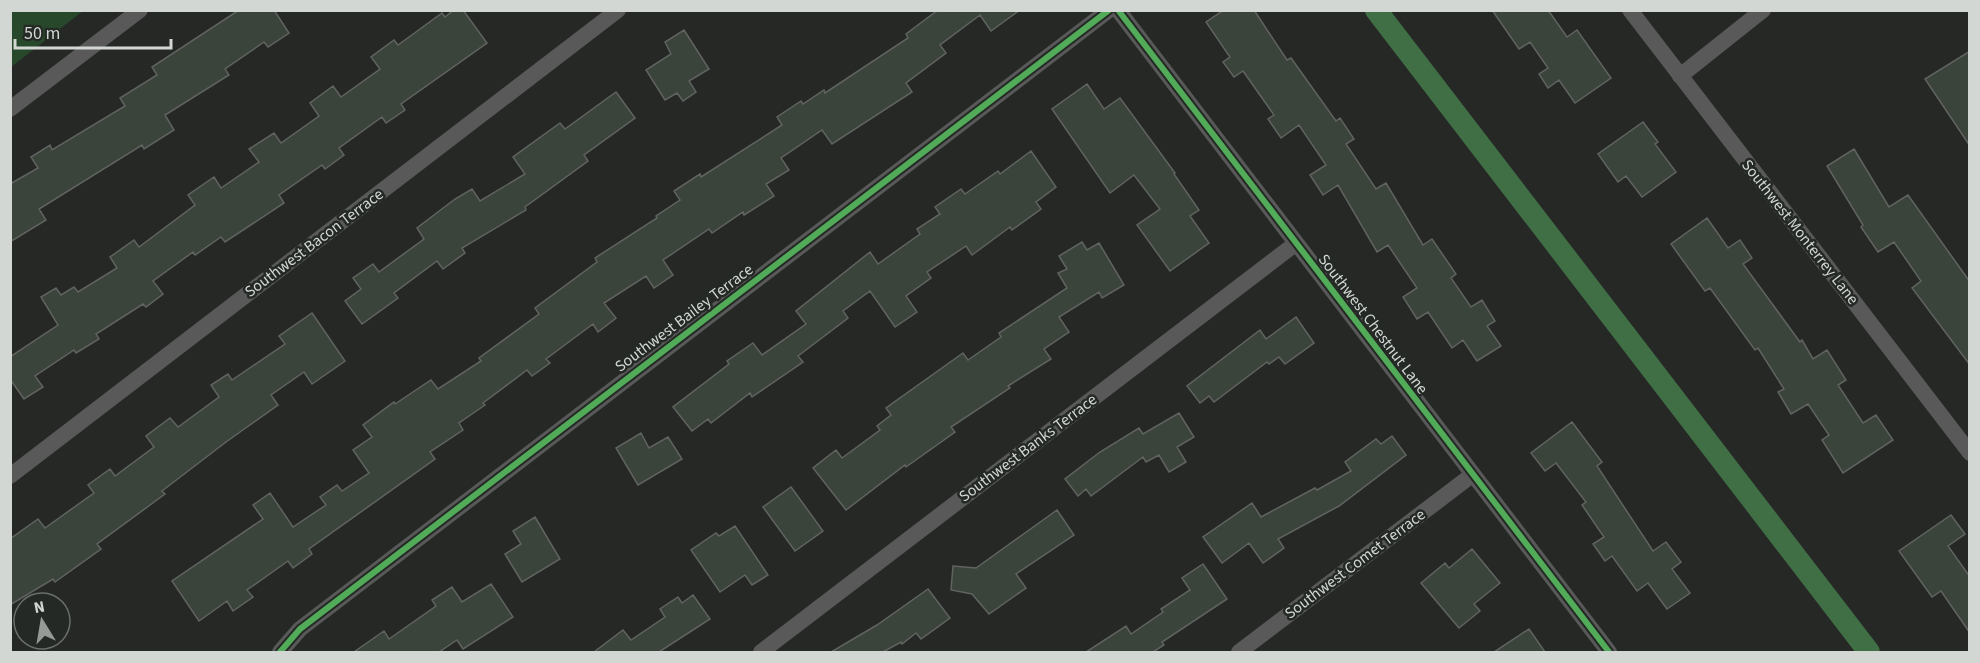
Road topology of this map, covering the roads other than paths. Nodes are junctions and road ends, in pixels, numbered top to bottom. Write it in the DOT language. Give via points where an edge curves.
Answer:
graph roads {
  1 [pos="140,10"];
  2 [pos="618,10"];
  3 [pos="1109,10"];
  4 [pos="1118,10"];
  5 [pos="1630,10"];
  6 [pos="1763,10"];
  7 [pos="1680,76"];
  8 [pos="10,109"];
  9 [pos="1295,244"];
  10 [pos="1970,453"];
  11 [pos="1472,475"];
  12 [pos="10,476"];
  13 [pos="280,652"];
  14 [pos="761,652"];
  15 [pos="1239,652"];
  16 [pos="1609,652"];
  1 -- 8 [label="street"];
  2 -- 12 [label="street, Southwest Bacon Terrace"];
  3 -- 13 [label="street, Southwest Bailey Terrace" via="300,629"];
  4 -- 9 [label="street, Southwest Chestnut Lane"];
  5 -- 7 [label="street, Southwest Monterrey Lane"];
  6 -- 7 [label="street"];
  7 -- 10 [label="street, Southwest Monterrey Lane"];
  9 -- 11 [label="street, Southwest Chestnut Lane"];
  9 -- 14 [label="street, Southwest Banks Terrace"];
  11 -- 15 [label="street, Southwest Comet Terrace"];
  11 -- 16 [label="street, Southwest Chestnut Lane"];
}
